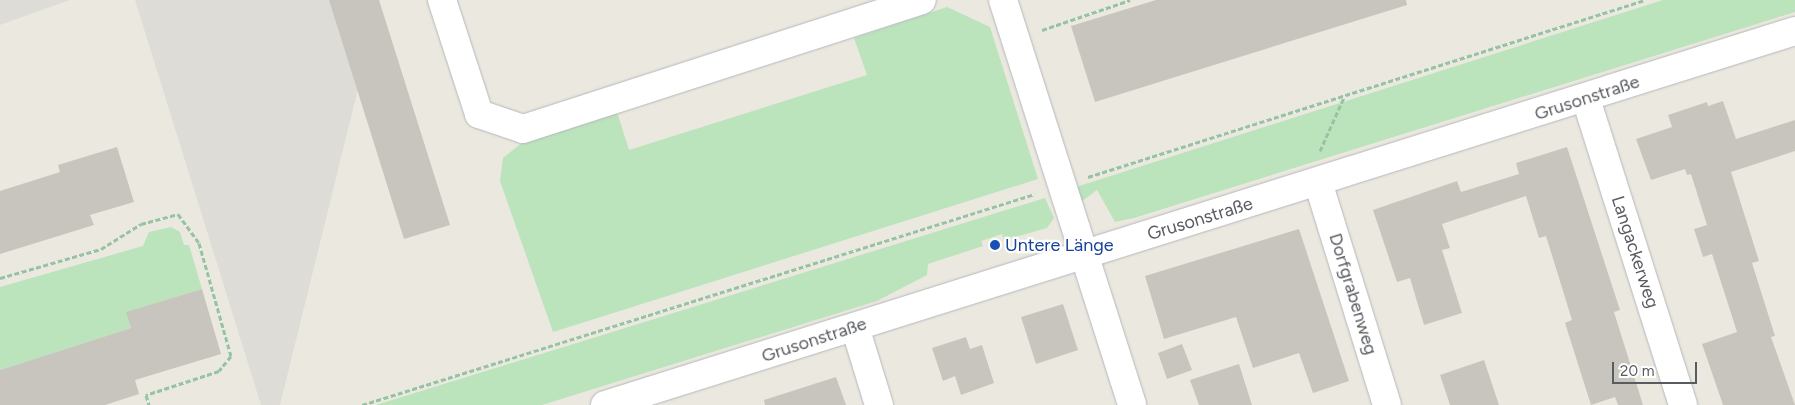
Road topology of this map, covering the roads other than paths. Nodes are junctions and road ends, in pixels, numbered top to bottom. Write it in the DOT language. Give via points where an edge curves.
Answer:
graph roads {
  1 [pos="442,0"];
  2 [pos="922,0"];
  3 [pos="1003,0"];
  4 [pos="1795,31"];
  5 [pos="1586,99"];
  6 [pos="1318,182"];
  7 [pos="1085,254"];
  8 [pos="855,327"];
  9 [pos="620,403"];
  10 [pos="879,405"];
  11 [pos="1132,405"];
  12 [pos="1388,405"];
  13 [pos="1684,405"];
  1 -- 2 [label="street" via="479,114 523,129"];
  3 -- 7 [label="street"];
  4 -- 5 [label="street, Grusonstraße"];
  5 -- 6 [label="street, Grusonstraße"];
  5 -- 13 [label="street, Langackerweg"];
  6 -- 7 [label="street, Grusonstraße"];
  6 -- 12 [label="street, Dorfgrabenweg"];
  7 -- 8 [label="street, Grusonstraße"];
  7 -- 11 [label="street"];
  8 -- 9 [label="street, Grusonstraße"];
  8 -- 10 [label="street"];
}
